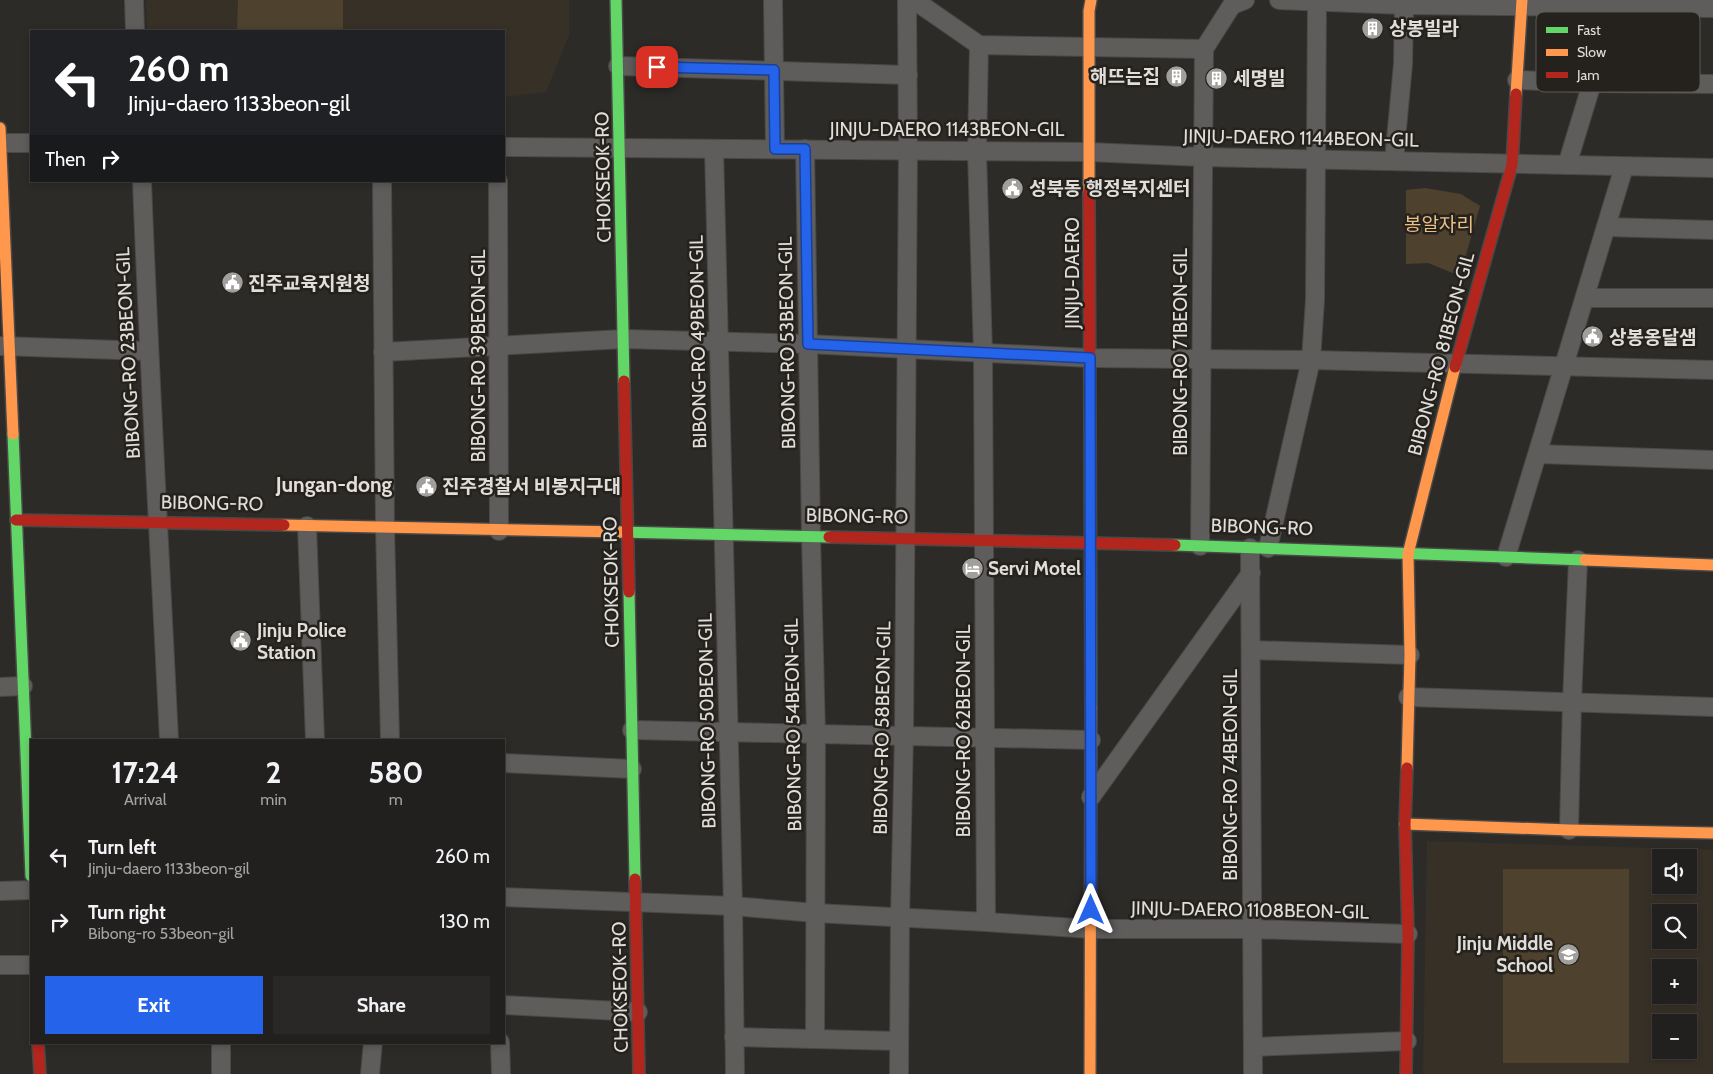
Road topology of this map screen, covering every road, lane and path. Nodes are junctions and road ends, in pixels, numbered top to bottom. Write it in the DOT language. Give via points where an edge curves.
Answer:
graph roads {
  1 [pos="134,0"];
  2 [pos="616,0"];
  3 [pos="773,0"];
  4 [pos="907,0"];
  5 [pos="914,0"];
  6 [pos="1245,0"];
  7 [pos="1279,0"];
  8 [pos="1317,1"];
  9 [pos="1522,2"];
  10 [pos="1618,3"];
  11 [pos="1088,4"];
  12 [pos="1404,5"];
  13 [pos="1713,8"];
  14 [pos="136,30"];
  15 [pos="979,44"];
  16 [pos="1089,47"];
  17 [pos="1204,49"];
  18 [pos="618,66"];
  19 [pos="774,70"];
  20 [pos="908,75"];
  21 [pos="1517,80"];
  22 [pos="1536,81"];
  23 [pos="1700,84"];
  24 [pos="1713,84"];
  25 [pos="1589,92"];
  26 [pos="0,128"];
  27 [pos="0,143"];
  28 [pos="30,143"];
  29 [pos="505,147"];
  30 [pos="620,148"];
  31 [pos="714,149"];
  32 [pos="775,149"];
  33 [pos="805,149"];
  34 [pos="908,150"];
  35 [pos="977,152"];
  36 [pos="1089,152"];
  37 [pos="1202,157"];
  38 [pos="1316,160"];
  39 [pos="1394,161"];
  40 [pos="1512,165"];
  41 [pos="1567,165"];
  42 [pos="1624,167"];
  43 [pos="1713,168"];
  44 [pos="142,182"];
  45 [pos="382,182"];
  46 [pos="498,182"];
  47 [pos="1606,227"];
  48 [pos="1713,230"];
  49 [pos="1585,298"];
  50 [pos="1713,298"];
  51 [pos="624,339"];
  52 [pos="719,342"];
  53 [pos="808,344"];
  54 [pos="5,346"];
  55 [pos="499,346"];
  56 [pos="907,349"];
  57 [pos="148,351"];
  58 [pos="383,352"];
  59 [pos="983,353"];
  60 [pos="1090,358"];
  61 [pos="1202,358"];
  62 [pos="1311,360"];
  63 [pos="1454,365"];
  64 [pos="1564,367"];
  65 [pos="1713,370"];
  66 [pos="1538,454"];
  67 [pos="1713,460"];
  68 [pos="8,520"];
  69 [pos="159,523"];
  70 [pos="307,526"];
  71 [pos="386,527"];
  72 [pos="499,531"];
  73 [pos="628,532"];
  74 [pos="724,534"];
  75 [pos="810,536"];
  76 [pos="906,538"];
  77 [pos="983,540"];
  78 [pos="1090,542"];
  79 [pos="1200,546"];
  80 [pos="1259,548"];
  81 [pos="1408,554"];
  82 [pos="1506,557"];
  83 [pos="1578,560"];
  84 [pos="1713,565"];
  85 [pos="1251,573"];
  86 [pos="1252,650"];
  87 [pos="1410,655"];
  88 [pos="23,686"];
  89 [pos="0,687"];
  90 [pos="1408,697"];
  91 [pos="1572,701"];
  92 [pos="1713,706"];
  93 [pos="632,730"];
  94 [pos="729,732"];
  95 [pos="816,734"];
  96 [pos="904,736"];
  97 [pos="985,737"];
  98 [pos="169,739"];
  99 [pos="315,739"];
  100 [pos="390,739"];
  101 [pos="1091,740"];
  102 [pos="29,746"];
  103 [pos="505,763"];
  104 [pos="632,769"];
  105 [pos="1091,797"];
  106 [pos="30,811"];
  107 [pos="1405,824"];
  108 [pos="1569,830"];
  109 [pos="1713,833"];
  110 [pos="30,890"];
  111 [pos="0,891"];
  112 [pos="505,897"];
  113 [pos="635,903"];
  114 [pos="733,906"];
  115 [pos="816,913"];
  116 [pos="900,918"];
  117 [pos="986,922"];
  118 [pos="1091,929"];
  119 [pos="1251,929"];
  120 [pos="1408,934"];
  121 [pos="0,964"];
  122 [pos="30,965"];
  123 [pos="505,1004"];
  124 [pos="638,1012"];
  125 [pos="734,1037"];
  126 [pos="815,1039"];
  127 [pos="899,1041"];
  128 [pos="1407,1041"];
  129 [pos="38,1044"];
  130 [pos="221,1044"];
  131 [pos="373,1044"];
  132 [pos="500,1044"];
  133 [pos="1253,1047"];
  134 [pos="39,1069"];
  135 [pos="29,1074"];
  136 [pos="50,1074"];
  137 [pos="221,1074"];
  138 [pos="370,1074"];
  139 [pos="501,1074"];
  140 [pos="639,1074"];
  141 [pos="735,1074"];
  142 [pos="899,1074"];
  143 [pos="1090,1074"];
  144 [pos="1252,1074"];
  145 [pos="1406,1074"];
  1 -- 14 [label="street"];
  2 -- 18 [label="street, CHOKSEOK-RO"];
  3 -- 19 [label="street"];
  4 -- 20 [label="street, BIBONG-RO 58BEON-GIL"];
  5 -- 15 [label="street"];
  6 -- 17 [label="street" via="1232,5"];
  7 -- 8 [label="street"];
  8 -- 12 [label="street"];
  8 -- 38 [label="street, BIBONG-RO 74BEON-GIL"];
  9 -- 10 [label="street"];
  9 -- 12 [label="street"];
  9 -- 21 [label="street, BIBONG-RO 81BEON-GIL"];
  10 -- 13 [label="street"];
  11 -- 16 [label="street, JINJU-DAERO"];
  12 -- 39 [label="street" via="1403,64"];
  15 -- 16 [label="street"];
  15 -- 35 [label="street, BIBONG-RO 62BEON-GIL"];
  16 -- 17 [label="street"];
  16 -- 36 [label="street, JINJU-DAERO"];
  17 -- 37 [label="street, BIBONG-RO 71BEON-GIL"];
  18 -- 19 [label="street"];
  18 -- 30 [label="street, CHOKSEOK-RO"];
  19 -- 20 [label="street"];
  19 -- 32 [label="street"];
  20 -- 34 [label="street, BIBONG-RO 58BEON-GIL"];
  21 -- 22 [label="street"];
  21 -- 40 [label="street, BIBONG-RO 81BEON-GIL"];
  23 -- 24 [label="street"];
  25 -- 41 [label="street"];
  26 -- 27 [label="street"];
  27 -- 28 [label="street"];
  27 -- 54 [label="street"];
  29 -- 30 [label="street, JINJU-DAERO 1143BEON-GIL"];
  30 -- 31 [label="street, JINJU-DAERO 1143BEON-GIL"];
  30 -- 51 [label="street, CHOKSEOK-RO"];
  31 -- 32 [label="street, JINJU-DAERO 1143BEON-GIL"];
  31 -- 52 [label="street, BIBONG-RO 49BEON-GIL"];
  32 -- 33 [label="street, JINJU-DAERO 1143BEON-GIL"];
  33 -- 34 [label="street, JINJU-DAERO 1143BEON-GIL"];
  33 -- 53 [label="street, BIBONG-RO 53BEON-GIL"];
  34 -- 35 [label="street, JINJU-DAERO 1143BEON-GIL"];
  34 -- 56 [label="street, BIBONG-RO 58BEON-GIL"];
  35 -- 36 [label="street, JINJU-DAERO 1143BEON-GIL"];
  35 -- 59 [label="street, BIBONG-RO 62BEON-GIL"];
  36 -- 37 [label="street, JINJU-DAERO 1144BEON-GIL"];
  36 -- 60 [label="street, JINJU-DAERO"];
  37 -- 38 [label="street, JINJU-DAERO 1144BEON-GIL"];
  37 -- 61 [label="street, BIBONG-RO 71BEON-GIL"];
  38 -- 39 [label="street, JINJU-DAERO 1144BEON-GIL"];
  38 -- 62 [label="street, BIBONG-RO 74BEON-GIL"];
  39 -- 40 [label="street, JINJU-DAERO 1144BEON-GIL"];
  40 -- 41 [label="street, JINJU-DAERO 1144BEON-GIL"];
  40 -- 63 [label="street, BIBONG-RO 81BEON-GIL"];
  41 -- 42 [label="street, JINJU-DAERO 1144BEON-GIL"];
  42 -- 43 [label="street, JINJU-DAERO 1144BEON-GIL"];
  42 -- 47 [label="street"];
  44 -- 57 [label="street, BIBONG-RO 23BEON-GIL"];
  45 -- 58 [label="street"];
  46 -- 55 [label="street, BIBONG-RO 39BEON-GIL"];
  47 -- 48 [label="street"];
  47 -- 49 [label="street"];
  49 -- 50 [label="street"];
  49 -- 64 [label="street"];
  51 -- 52 [label="street"];
  51 -- 55 [label="street"];
  51 -- 73 [label="street, CHOKSEOK-RO"];
  52 -- 53 [label="street"];
  52 -- 74 [label="street, BIBONG-RO 49BEON-GIL"];
  53 -- 56 [label="street"];
  53 -- 75 [label="street, BIBONG-RO 53BEON-GIL"];
  54 -- 57 [label="street"];
  54 -- 68 [label="street"];
  55 -- 58 [label="street"];
  55 -- 72 [label="street, BIBONG-RO 39BEON-GIL"];
  56 -- 59 [label="street"];
  56 -- 76 [label="street, BIBONG-RO 58BEON-GIL"];
  57 -- 69 [label="street, BIBONG-RO 23BEON-GIL"];
  58 -- 71 [label="street"];
  59 -- 60 [label="street"];
  59 -- 77 [label="street, BIBONG-RO 62BEON-GIL"];
  60 -- 61 [label="street"];
  60 -- 78 [label="street, JINJU-DAERO"];
  61 -- 62 [label="street"];
  61 -- 79 [label="street, BIBONG-RO 71BEON-GIL"];
  62 -- 63 [label="street"];
  62 -- 80 [label="street, BIBONG-RO 74BEON-GIL"];
  63 -- 64 [label="street"];
  63 -- 81 [label="street, BIBONG-RO 81BEON-GIL"];
  64 -- 65 [label="street"];
  64 -- 66 [label="street"];
  66 -- 67 [label="street"];
  66 -- 82 [label="street"];
  68 -- 69 [label="street, BIBONG-RO"];
  68 -- 88 [label="street"];
  69 -- 70 [label="street, BIBONG-RO"];
  69 -- 98 [label="street, BIBONG-RO 23BEON-GIL"];
  70 -- 71 [label="street, BIBONG-RO"];
  70 -- 99 [label="street"];
  71 -- 72 [label="street, BIBONG-RO"];
  71 -- 100 [label="street"];
  72 -- 73 [label="street, BIBONG-RO"];
  73 -- 74 [label="street, BIBONG-RO"];
  73 -- 93 [label="street, CHOKSEOK-RO"];
  74 -- 75 [label="street, BIBONG-RO"];
  74 -- 94 [label="street, BIBONG-RO 50BEON-GIL"];
  75 -- 76 [label="street, BIBONG-RO"];
  75 -- 95 [label="street, BIBONG-RO 54BEON-GIL"];
  76 -- 77 [label="street, BIBONG-RO"];
  76 -- 96 [label="street, BIBONG-RO 58BEON-GIL"];
  77 -- 78 [label="street, BIBONG-RO"];
  77 -- 97 [label="street, BIBONG-RO 62BEON-GIL"];
  78 -- 79 [label="street, BIBONG-RO"];
  78 -- 101 [label="street, JINJU-DAERO"];
  79 -- 80 [label="street, BIBONG-RO"];
  80 -- 81 [label="street, BIBONG-RO"];
  80 -- 85 [label="street, BIBONG-RO 74BEON-GIL"];
  81 -- 82 [label="street, BIBONG-RO"];
  81 -- 87 [label="street, BIBONG-RO 81BEON-GIL"];
  82 -- 83 [label="street, BIBONG-RO"];
  83 -- 84 [label="street, BIBONG-RO"];
  83 -- 91 [label="street"];
  85 -- 86 [label="street, BIBONG-RO 74BEON-GIL"];
  85 -- 105 [label="street"];
  86 -- 87 [label="street, BIBONG-RO 74BEON-GIL"];
  86 -- 119 [label="street, BIBONG-RO 74BEON-GIL"];
  87 -- 90 [label="street, BIBONG-RO 81BEON-GIL"];
  88 -- 89 [label="street"];
  88 -- 102 [label="street"];
  90 -- 91 [label="street"];
  90 -- 107 [label="street, BIBONG-RO 81BEON-GIL"];
  91 -- 92 [label="street"];
  91 -- 108 [label="street"];
  93 -- 94 [label="street"];
  93 -- 104 [label="street, CHOKSEOK-RO"];
  94 -- 95 [label="street"];
  94 -- 114 [label="street, BIBONG-RO 50BEON-GIL"];
  95 -- 96 [label="street"];
  95 -- 115 [label="street, BIBONG-RO 54BEON-GIL"];
  96 -- 97 [label="street"];
  96 -- 116 [label="street, BIBONG-RO 58BEON-GIL"];
  97 -- 101 [label="street"];
  97 -- 117 [label="street, BIBONG-RO 62BEON-GIL"];
  101 -- 105 [label="street, JINJU-DAERO"];
  102 -- 106 [label="street"];
  103 -- 104 [label="street"];
  104 -- 113 [label="street, CHOKSEOK-RO"];
  105 -- 118 [label="street, JINJU-DAERO"];
  107 -- 108 [label="street"];
  107 -- 120 [label="street, BIBONG-RO 81BEON-GIL"];
  108 -- 109 [label="street"];
  110 -- 111 [label="street"];
  112 -- 113 [label="street, JINJU-DAERO 1108BEON-GIL"];
  113 -- 114 [label="street, JINJU-DAERO 1108BEON-GIL"];
  113 -- 124 [label="street, CHOKSEOK-RO"];
  114 -- 115 [label="street, JINJU-DAERO 1108BEON-GIL"];
  114 -- 125 [label="street, BIBONG-RO 50BEON-GIL"];
  115 -- 116 [label="street, JINJU-DAERO 1108BEON-GIL"];
  115 -- 126 [label="street, BIBONG-RO 54BEON-GIL"];
  116 -- 117 [label="street, JINJU-DAERO 1108BEON-GIL"];
  116 -- 127 [label="street, BIBONG-RO 58BEON-GIL"];
  117 -- 118 [label="street, JINJU-DAERO 1108BEON-GIL"];
  118 -- 119 [label="street, JINJU-DAERO 1108BEON-GIL"];
  118 -- 143 [label="street, JINJU-DAERO"];
  119 -- 120 [label="street, JINJU-DAERO 1108BEON-GIL"];
  119 -- 133 [label="street, BIBONG-RO 74BEON-GIL"];
  120 -- 128 [label="street, BIBONG-RO 81BEON-GIL"];
  121 -- 122 [label="street"];
  123 -- 124 [label="street"];
  124 -- 140 [label="street, CHOKSEOK-RO"];
  125 -- 126 [label="street"];
  125 -- 141 [label="street, BIBONG-RO 50BEON-GIL"];
  126 -- 127 [label="street"];
  127 -- 142 [label="street, BIBONG-RO 58BEON-GIL"];
  128 -- 133 [label="street"];
  128 -- 145 [label="street, BIBONG-RO 81BEON-GIL"];
  129 -- 134 [label="street"];
  130 -- 137 [label="street"];
  131 -- 138 [label="street"];
  132 -- 139 [label="street"];
  133 -- 144 [label="street, BIBONG-RO 74BEON-GIL"];
  134 -- 135 [label="street"];
  134 -- 136 [label="street"];
}
